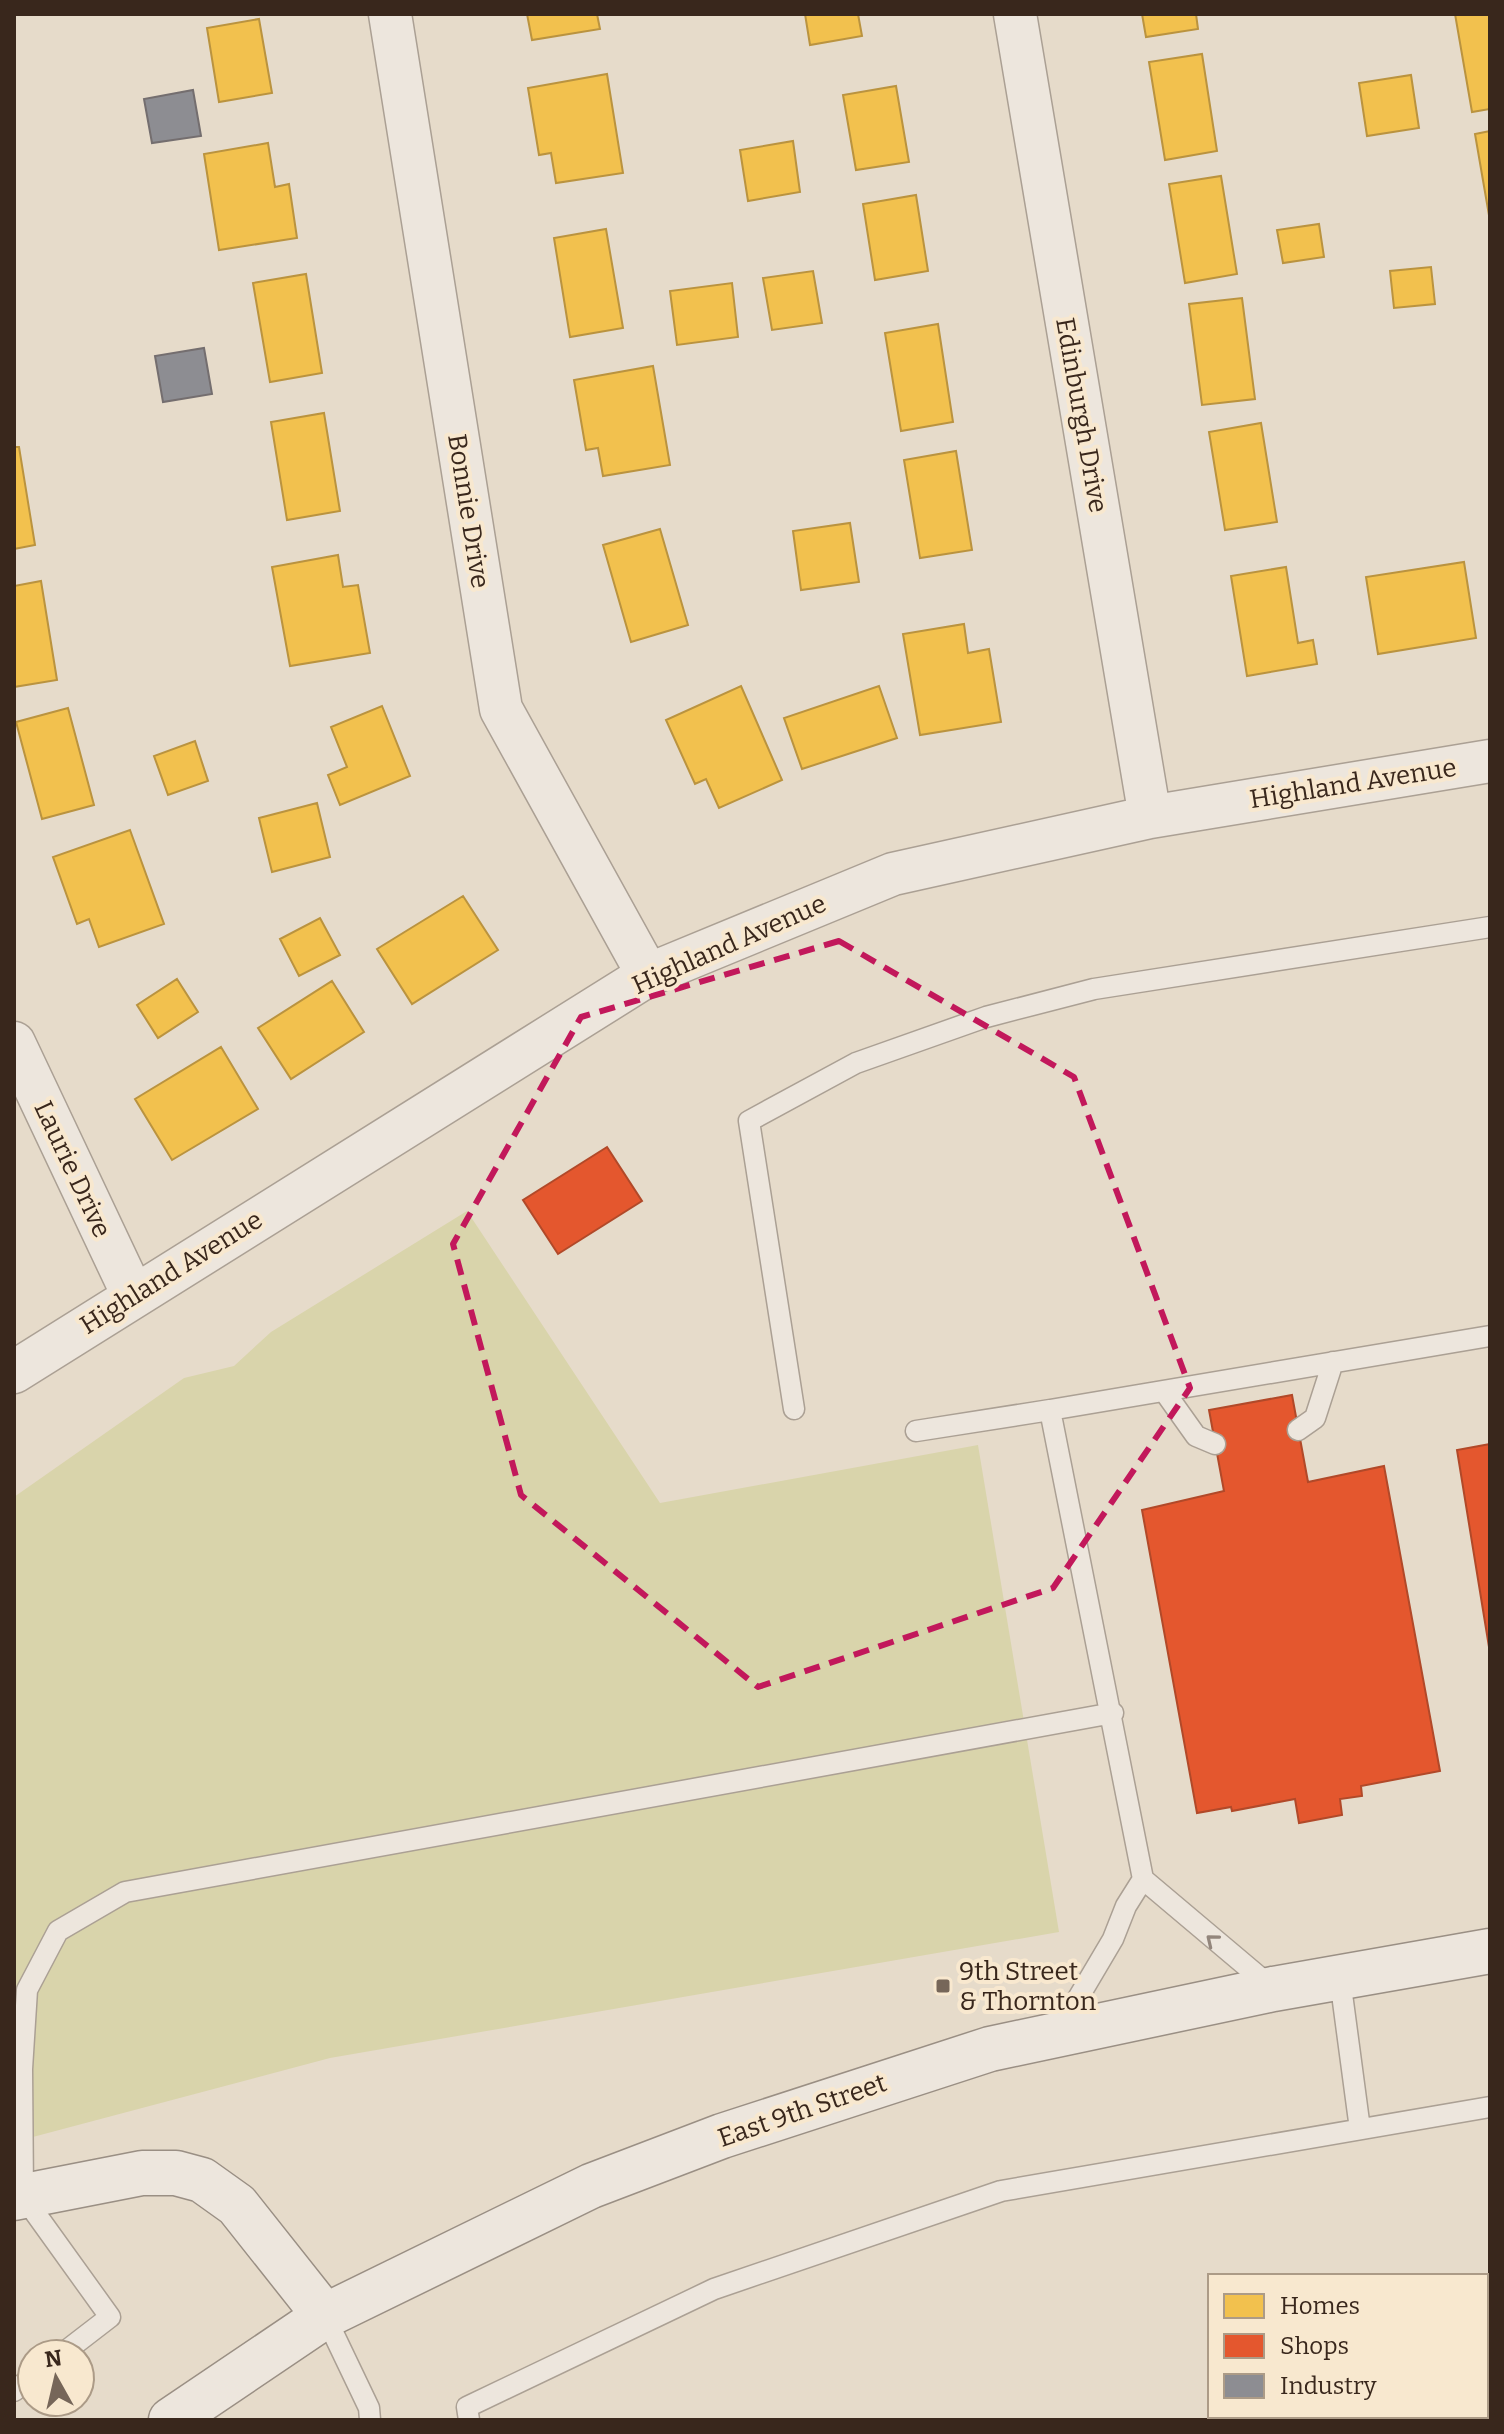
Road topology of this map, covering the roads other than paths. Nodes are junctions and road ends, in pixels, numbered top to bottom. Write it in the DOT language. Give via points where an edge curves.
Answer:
graph roads {
  1 [pos="390,14"];
  2 [pos="1015,14"];
  3 [pos="1490,761"];
  4 [pos="1150,817"];
  5 [pos="1490,927"];
  6 [pos="648,975"];
  7 [pos="14,1043"];
  8 [pos="133,1295"];
  9 [pos="1490,1336"];
  10 [pos="1333,1362"];
  11 [pos="14,1372"];
  12 [pos="1164,1391"];
  13 [pos="794,1409"];
  14 [pos="1050,1410"];
  15 [pos="1298,1430"];
  16 [pos="916,1431"];
  17 [pos="1215,1444"];
  18 [pos="1113,1713"];
  19 [pos="1143,1879"];
  20 [pos="1490,1951"];
  21 [pos="1340,1979"];
  22 [pos="1273,1989"];
  23 [pos="1058,2033"];
  24 [pos="1490,2107"];
  25 [pos="1360,2129"];
  26 [pos="18,2197"];
  27 [pos="325,2316"];
  28 [pos="83,2338"];
  29 [pos="171,2420"];
  30 [pos="370,2420"];
  31 [pos="469,2420"];
  1 -- 6 [label="street, Bonnie Drive" via="501,709"];
  2 -- 4 [label="street, Edinburgh Drive"];
  3 -- 4 [label="street, Highland Avenue"];
  4 -- 6 [label="street, Highland Avenue" via="893,874"];
  5 -- 13 [label="lane" via="1094,989 986,1017 856,1063 749,1121"];
  6 -- 8 [label="street, Highland Avenue"];
  7 -- 8 [label="street, Laurie Drive"];
  8 -- 11 [label="street, Highland Avenue"];
  9 -- 10 [label="lane"];
  10 -- 12 [label="lane"];
  10 -- 15 [label="lane" via="1315,1418"];
  12 -- 14 [label="lane"];
  12 -- 17 [label="lane" via="1196,1436"];
  14 -- 16 [label="lane"];
  14 -- 18 [label="lane"];
  18 -- 19 [label="lane"];
  18 -- 26 [label="lane" via="125,1892 58,1931 27,1990"];
  22 -- 19 [label="lane, one-way"];
  19 -- 23 [label="lane"];
  20 -- 21 [label="main road, East 9th Street"];
  21 -- 22 [label="main road, East 9th Street"];
  21 -- 25 [label="lane"];
  22 -- 23 [label="main road, East 9th Street"];
  23 -- 27 [label="main road, East 9th Street" via="832,2098 606,2181"];
  24 -- 25 [label="lane"];
  25 -- 31 [label="lane" via="1001,2191 714,2289 467,2407"];
  26 -- 27 [label="main road" via="142,2173 202,2180 237,2205"];
  26 -- 28 [label="lane" via="110,2317"];
  27 -- 29 [label="main road, East 9th Street"];
  27 -- 30 [label="lane"];
}
